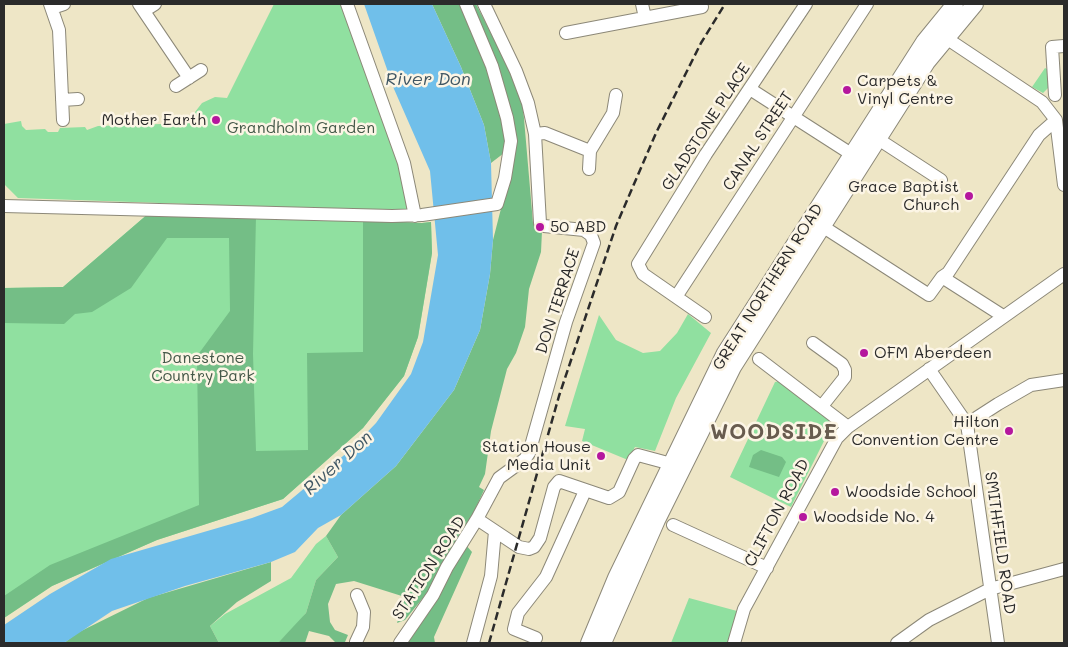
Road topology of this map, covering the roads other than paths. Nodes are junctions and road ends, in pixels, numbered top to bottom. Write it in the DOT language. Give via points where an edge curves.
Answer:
graph roads {
  1 [pos="64,4"];
  2 [pos="155,4"];
  3 [pos="347,4"];
  4 [pos="466,4"];
  5 [pos="484,4"];
  6 [pos="642,4"];
  7 [pos="806,4"];
  8 [pos="867,4"];
  9 [pos="955,4"];
  10 [pos="975,4"];
  11 [pos="51,6"];
  12 [pos="702,7"];
  13 [pos="141,8"];
  14 [pos="645,18"];
  15 [pos="566,33"];
  16 [pos="946,38"];
  17 [pos="1064,46"];
  18 [pos="201,70"];
  19 [pos="188,78"];
  20 [pos="176,86"];
  21 [pos="750,89"];
  22 [pos="616,95"];
  23 [pos="1060,95"];
  24 [pos="78,99"];
  25 [pos="62,100"];
  26 [pos="1042,102"];
  27 [pos="794,117"];
  28 [pos="63,120"];
  29 [pos="1056,120"];
  30 [pos="535,134"];
  31 [pos="878,139"];
  32 [pos="590,151"];
  33 [pos="858,158"];
  34 [pos="589,169"];
  35 [pos="941,180"];
  36 [pos="1064,185"];
  37 [pos="4,206"];
  38 [pos="418,215"];
  39 [pos="822,226"];
  40 [pos="1064,274"];
  41 [pos="942,277"];
  42 [pos="676,296"];
  43 [pos="1003,316"];
  44 [pos="705,317"];
  45 [pos="812,342"];
  46 [pos="759,358"];
  47 [pos="929,369"];
  48 [pos="1064,380"];
  49 [pos="822,406"];
  50 [pos="967,424"];
  51 [pos="848,427"];
  52 [pos="676,468"];
  53 [pos="585,491"];
  54 [pos="477,520"];
  55 [pos="673,526"];
  56 [pos="495,531"];
  57 [pos="767,568"];
  58 [pos="1064,570"];
  59 [pos="990,589"];
  60 [pos="357,594"];
  61 [pos="536,638"];
  62 [pos="357,643"];
  63 [pos="400,643"];
  64 [pos="473,643"];
  65 [pos="589,643"];
  66 [pos="603,643"];
  67 [pos="734,643"];
  68 [pos="897,643"];
  69 [pos="998,643"];
  1 -- 11 [label="street"];
  2 -- 13 [label="street"];
  3 -- 38 [label="street" via="404,163"];
  4 -- 38 [label="street" via="492,66 507,118 511,141 505,178 497,204"];
  5 -- 30 [label="street, DON TERRACE" via="524,91"];
  6 -- 14 [label="street"];
  7 -- 21 [label="street, GLADSTONE PLACE"];
  8 -- 27 [label="street, CANAL STREET"];
  9 -- 33 [label="main road, GREAT NORTHERN ROAD" via="924,42"];
  10 -- 16 [label="main road"];
  11 -- 25 [label="street" via="59,30"];
  12 -- 14 [label="street"];
  13 -- 19 [label="street"];
  14 -- 15 [label="street"];
  16 -- 26 [label="street"];
  16 -- 31 [label="main road"];
  17 -- 23 [label="street" via="1052,47"];
  18 -- 19 [label="street"];
  19 -- 20 [label="street"];
  21 -- 27 [label="street"];
  21 -- 42 [label="street, GLADSTONE PLACE" via="638,264 639,269"];
  22 -- 32 [label="street" via="613,113"];
  23 -- 26 [label="street"];
  24 -- 25 [label="street"];
  25 -- 28 [label="street"];
  26 -- 29 [label="street"];
  27 -- 33 [label="street"];
  27 -- 42 [label="street, CANAL STREET"];
  29 -- 36 [label="street"];
  29 -- 41 [label="street" via="1038,134"];
  30 -- 32 [label="street" via="545,133"];
  30 -- 54 [label="street, DON TERRACE" via="540,223 584,230 594,243 566,322 529,453 499,478"];
  31 -- 33 [label="main road"];
  31 -- 35 [label="street"];
  32 -- 34 [label="street"];
  33 -- 39 [label="main road, GREAT NORTHERN ROAD"];
  33 -- 52 [label="main road, GREAT NORTHERN ROAD" via="725,352"];
  37 -- 38 [label="street"];
  39 -- 41 [label="street" via="929,295"];
  39 -- 52 [label="main road, GREAT NORTHERN ROAD" via="733,367"];
  40 -- 43 [label="street, CLIFTON ROAD"];
  41 -- 43 [label="street"];
  42 -- 44 [label="street"];
  43 -- 47 [label="street, CLIFTON ROAD"];
  45 -- 49 [label="street" via="842,364 845,370 846,377"];
  46 -- 49 [label="street"];
  47 -- 50 [label="street, SMITHFIELD ROAD"];
  47 -- 51 [label="street, CLIFTON ROAD"];
  48 -- 50 [label="street" via="1032,385"];
  49 -- 51 [label="street"];
  50 -- 59 [label="street, SMITHFIELD ROAD"];
  51 -- 57 [label="street, CLIFTON ROAD" via="830,450"];
  52 -- 53 [label="street, STATION ROAD" via="638,455 616,495 609,498"];
  52 -- 65 [label="main road, GREAT NORTHERN ROAD" via="606,600"];
  52 -- 66 [label="main road, GREAT NORTHERN ROAD"];
  53 -- 56 [label="street, STATION ROAD" via="556,483 540,538 531,549 522,549"];
  53 -- 61 [label="street" via="546,577 518,613 514,629"];
  54 -- 56 [label="street, STATION ROAD"];
  54 -- 63 [label="street, STATION ROAD" via="433,595"];
  55 -- 57 [label="street"];
  56 -- 64 [label="street" via="491,576"];
  57 -- 67 [label="street, CLIFTON ROAD" via="744,609"];
  58 -- 59 [label="street"];
  59 -- 68 [label="street" via="929,620"];
  59 -- 69 [label="street, SMITHFIELD ROAD"];
  60 -- 62 [label="street" via="364,612"];
}
